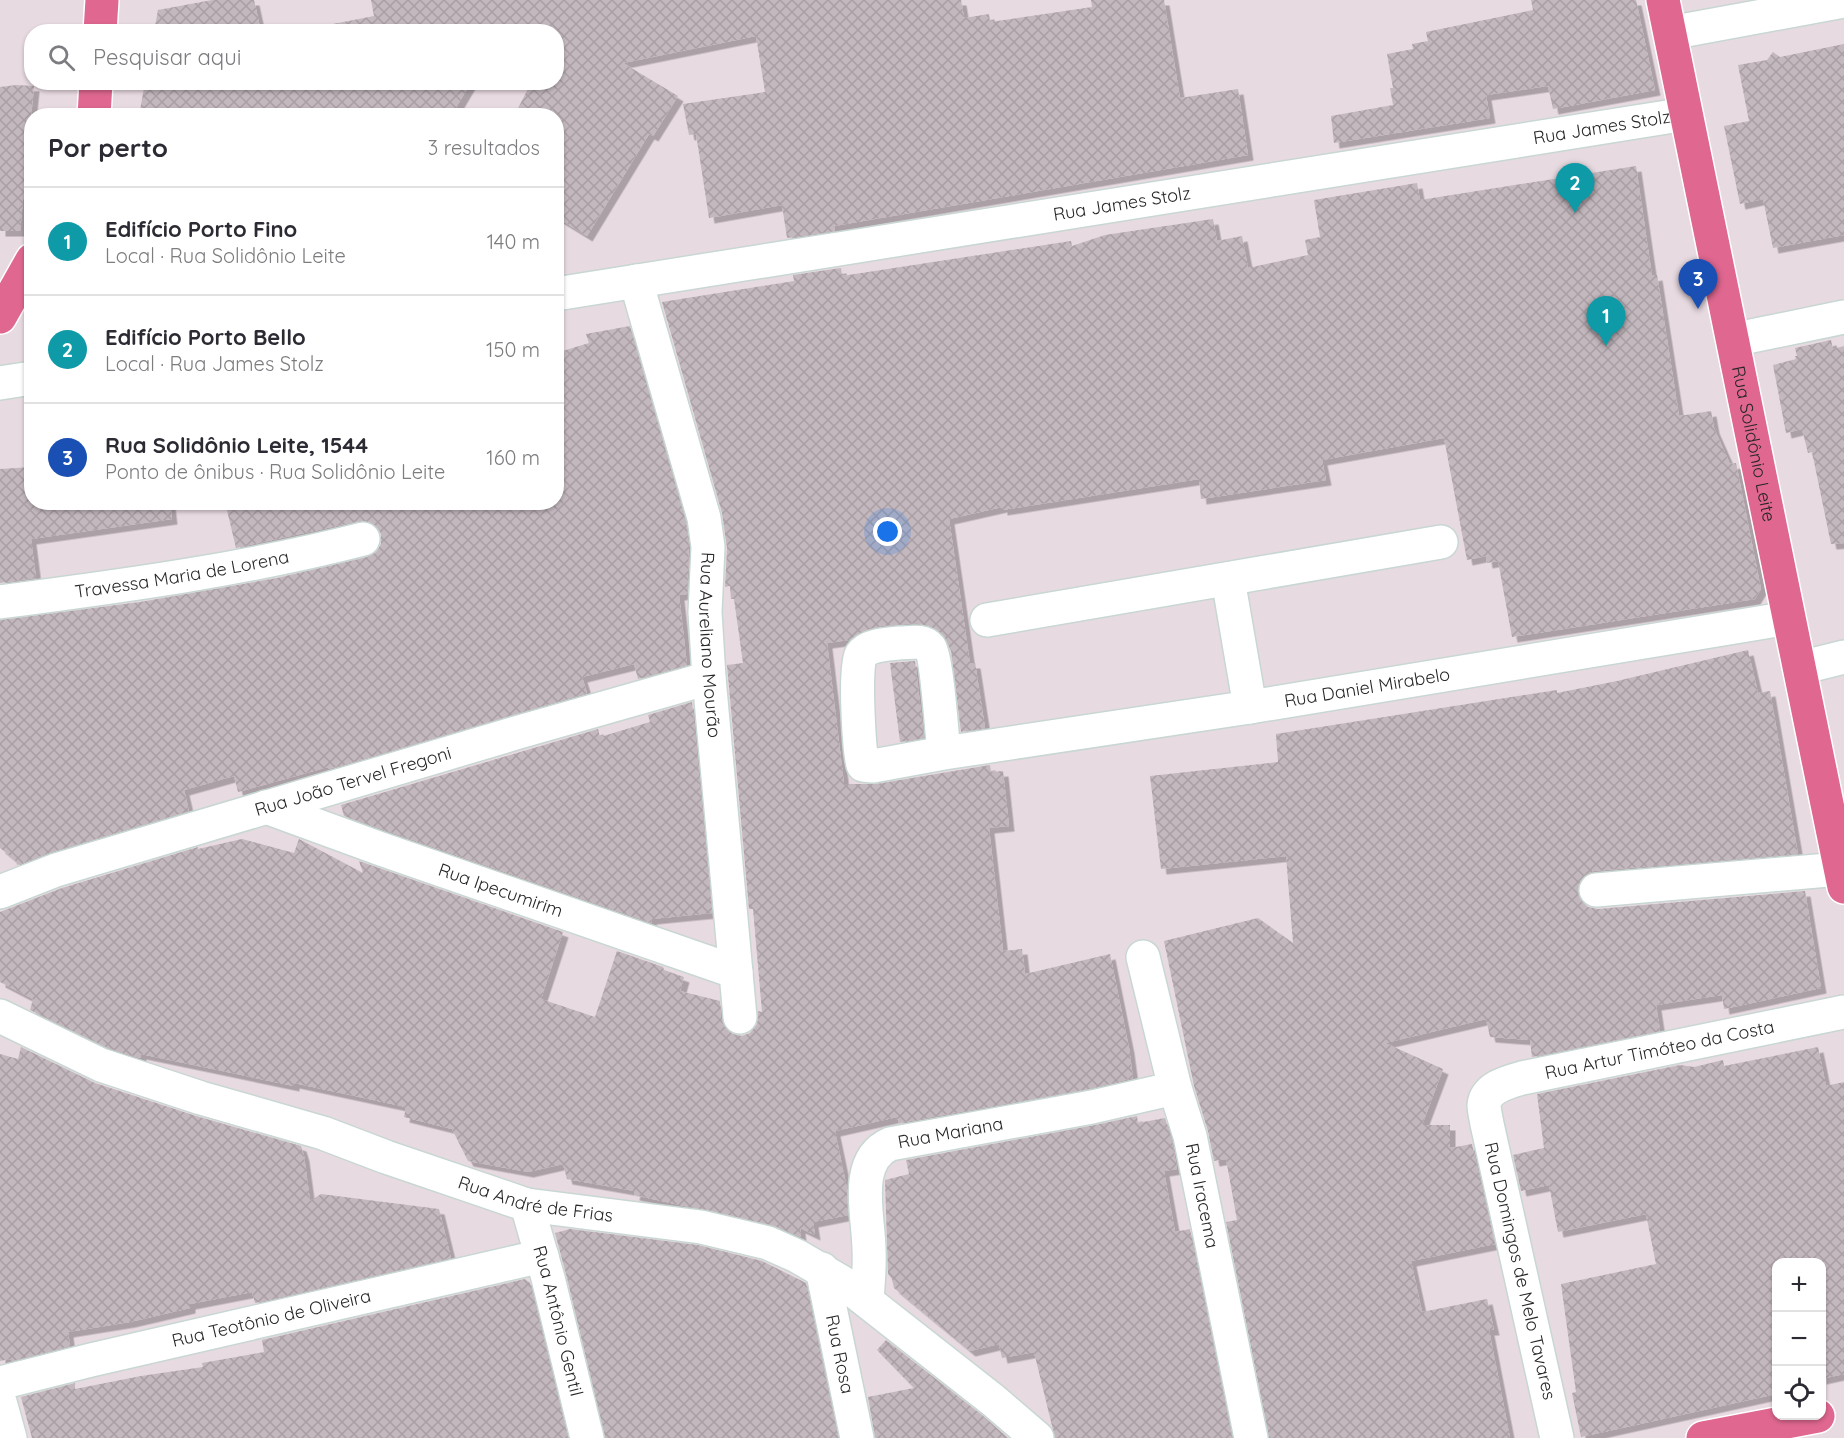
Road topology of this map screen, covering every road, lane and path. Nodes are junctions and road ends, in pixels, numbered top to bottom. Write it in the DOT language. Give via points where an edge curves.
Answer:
graph roads {
  1 [pos="102,0"];
  2 [pos="1663,0"];
  3 [pos="1844,1"];
  4 [pos="100,24"];
  5 [pos="1670,33"];
  6 [pos="96,90"];
  7 [pos="94,108"];
  8 [pos="1686,114"];
  9 [pos="24,274"];
  10 [pos="636,281"];
  11 [pos="564,293"];
  12 [pos="0,316"];
  13 [pos="1844,317"];
  14 [pos="1732,340"];
  15 [pos="24,379"];
  16 [pos="0,383"];
  17 [pos="363,539"];
  18 [pos="1442,542"];
  19 [pos="1228,579"];
  20 [pos="0,602"];
  21 [pos="1789,618"];
  22 [pos="987,620"];
  23 [pos="1844,657"];
  24 [pos="1800,668"];
  25 [pos="709,678"];
  26 [pos="1250,707"];
  27 [pos="944,753"];
  28 [pos="266,807"];
  29 [pos="1842,878"];
  30 [pos="1596,890"];
  31 [pos="0,892"];
  32 [pos="1143,957"];
  33 [pos="736,972"];
  34 [pos="1844,1012"];
  35 [pos="0,1016"];
  36 [pos="740,1017"];
  37 [pos="1175,1088"];
  38 [pos="1484,1105"];
  39 [pos="527,1205"];
  40 [pos="542,1256"];
  41 [pos="822,1269"];
  42 [pos="867,1301"];
  43 [pos="0,1383"];
  44 [pos="0,1402"];
  45 [pos="1844,1410"];
  46 [pos="1826,1414"];
  47 [pos="1795,1420"];
  48 [pos="10,1438"];
  49 [pos="587,1438"];
  50 [pos="856,1438"];
  51 [pos="1036,1438"];
  52 [pos="1251,1438"];
  53 [pos="1557,1438"];
  54 [pos="1703,1438"];
  1 -- 4 [label="main road"];
  2 -- 5 [label="main road, Rua Solidônio Leite"];
  3 -- 5 [label="street"];
  5 -- 8 [label="main road, Rua Solidônio Leite"];
  6 -- 7 [label="main road"];
  8 -- 10 [label="street, Rua James Stolz"];
  8 -- 14 [label="main road, Rua Solidônio Leite"];
  9 -- 12 [label="main road"];
  10 -- 11 [label="street, Rua James Stolz"];
  10 -- 25 [label="street, Rua Aureliano Mourão" via="704,518 708,547 705,612"];
  13 -- 14 [label="street"];
  14 -- 21 [label="main road, Rua Solidônio Leite"];
  15 -- 16 [label="street"];
  17 -- 20 [label="street, Travessa Maria de Lorena" via="245,566"];
  18 -- 19 [label="street"];
  19 -- 22 [label="street"];
  19 -- 26 [label="street"];
  21 -- 24 [label="main road, Rua Solidônio Leite"];
  21 -- 26 [label="street, Rua Daniel Mirabelo"];
  23 -- 24 [label="street"];
  24 -- 29 [label="main road, Rua Solidônio Leite"];
  25 -- 28 [label="street, Rua João Tervel Fregoni"];
  25 -- 33 [label="street, Rua Aureliano Mourão"];
  26 -- 27 [label="street, Rua Daniel Mirabelo"];
  28 -- 31 [label="street, Rua João Tervel Fregoni" via="56,870"];
  28 -- 33 [label="street, Rua Ipecumirim"];
  29 -- 30 [label="street"];
  32 -- 37 [label="street, Rua Iracema"];
  33 -- 36 [label="street, Rua Aureliano Mourão"];
  34 -- 38 [label="street, Rua Artur Timóteo da Costa" via="1522,1078 1498,1087"];
  35 -- 39 [label="street, Rua André de Frias" via="101,1065 323,1133"];
  37 -- 42 [label="street, Rua Mariana" via="882,1147 868,1167 866,1181 870,1252"];
  37 -- 52 [label="street, Rua Iracema" via="1190,1136"];
  38 -- 53 [label="street, Rua Domingos de Melo Tavares"];
  39 -- 40 [label="street, Rua Antônio Gentil"];
  39 -- 41 [label="street, Rua André de Frias" via="701,1227 768,1243"];
  40 -- 43 [label="street, Rua Teotônio de Oliveira"];
  40 -- 49 [label="street, Rua Antônio Gentil"];
  41 -- 42 [label="street, Rua André de Frias"];
  41 -- 50 [label="street, Rua Rosa"];
  42 -- 51 [label="street, Rua André de Frias"];
  44 -- 48 [label="street"];
  45 -- 46 [label="main road"];
  47 -- 54 [label="main road"];
}
